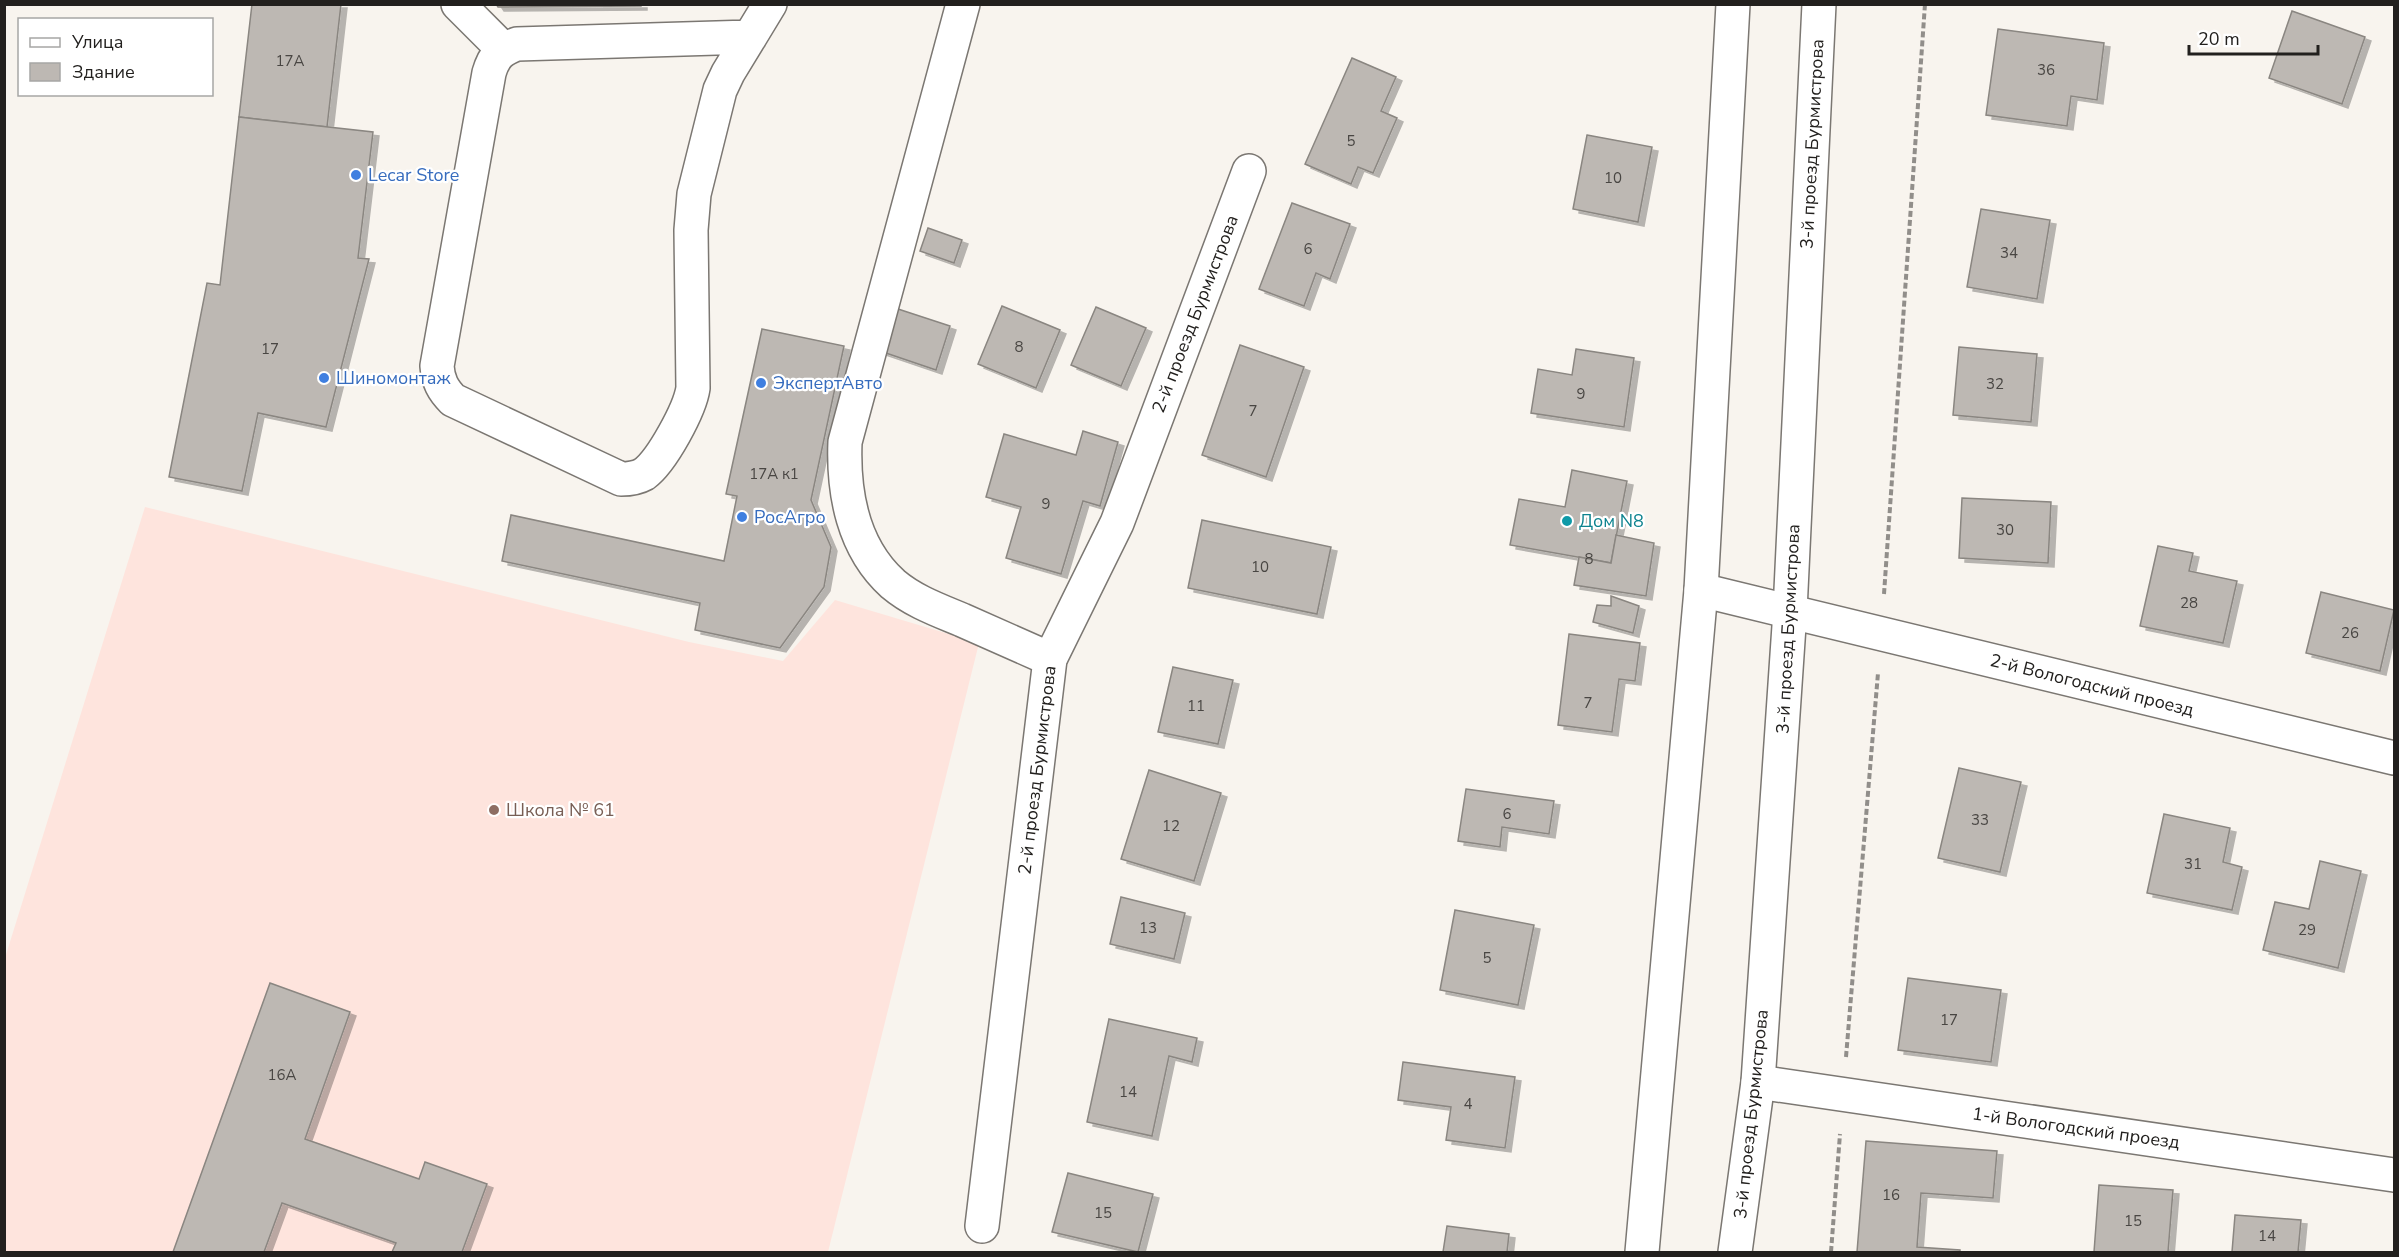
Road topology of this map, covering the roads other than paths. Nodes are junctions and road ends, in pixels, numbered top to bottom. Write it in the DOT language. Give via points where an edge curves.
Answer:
graph roads {
  1 [pos="458,4"];
  2 [pos="770,4"];
  3 [pos="963,4"];
  4 [pos="1733,4"];
  5 [pos="1819,4"];
  6 [pos="750,37"];
  7 [pos="503,49"];
  8 [pos="1249,171"];
  9 [pos="1701,590"];
  10 [pos="1790,611"];
  11 [pos="1050,659"];
  12 [pos="2394,758"];
  13 [pos="1758,1082"];
  14 [pos="2394,1174"];
  15 [pos="982,1226"];
  16 [pos="1642,1252"];
  17 [pos="1735,1252"];
  1 -- 7 [label="street"];
  2 -- 6 [label="street"];
  3 -- 11 [label="street" via="845,442 847,497 867,551 894,585 917,601"];
  4 -- 9 [label="street"];
  5 -- 10 [label="street, 3-й проезд Бурмистрова"];
  6 -- 7 [label="street" via="517,44"];
  6 -- 7 [label="street" via="720,90 691,212 691,403 653,465 632,479 616,476 453,400 438,378 489,73 493,59"];
  8 -- 11 [label="street, 2-й проезд Бурмистрова" via="1117,523"];
  9 -- 10 [label="street, 2-й Вологодский проезд"];
  9 -- 16 [label="street"];
  10 -- 12 [label="street, 2-й Вологодский проезд"];
  10 -- 13 [label="street, 3-й проезд Бурмистрова"];
  11 -- 15 [label="street, 2-й проезд Бурмистрова"];
  13 -- 14 [label="street, 1-й Вологодский проезд"];
  13 -- 17 [label="street, 3-й проезд Бурмистрова"];
}
